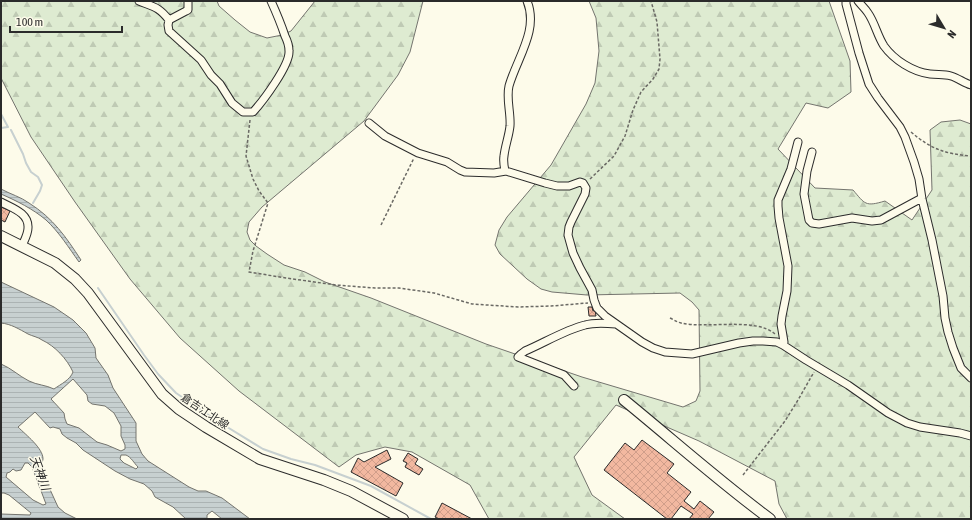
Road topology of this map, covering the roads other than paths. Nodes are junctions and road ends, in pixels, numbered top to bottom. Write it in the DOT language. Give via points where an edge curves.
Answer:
graph roads {
  1 [pos="139,1"];
  2 [pos="188,1"];
  3 [pos="271,1"];
  4 [pos="527,1"];
  5 [pos="846,1"];
  6 [pos="858,1"];
  7 [pos="169,20"];
  8 [pos="971,84"];
  9 [pos="368,123"];
  10 [pos="798,142"];
  11 [pos="812,152"];
  12 [pos="505,172"];
  13 [pos="922,199"];
  14 [pos="1,202"];
  15 [pos="1,236"];
  16 [pos="22,246"];
  17 [pos="616,324"];
  18 [pos="784,343"];
  19 [pos="971,378"];
  20 [pos="574,386"];
  21 [pos="624,400"];
  22 [pos="971,436"];
  23 [pos="403,519"];
  24 [pos="770,519"];
  1 -- 7 [label="street" via="159,8"];
  2 -- 7 [label="street" via="188,10"];
  3 -- 7 [label="street" via="290,52 268,93 253,112 243,112 232,103 201,60 169,32"];
  4 -- 12 [label="street" via="531,20 529,36 509,88 510,125 504,157"];
  5 -- 13 [label="street" via="869,84 905,137 919,179"];
  6 -- 8 [label="street" via="868,12 885,46 894,57 919,72 943,74"];
  9 -- 12 [label="street" via="385,136 416,152 447,162 465,172"];
  10 -- 18 [label="street" via="791,169 778,200 778,218 788,266 782,316"];
  11 -- 13 [label="street" via="804,194 809,220 812,223 852,218 881,220"];
  12 -- 17 [label="street" via="557,186 569,186 580,182 585,185 585,194 570,222 568,235 597,308"];
  13 -- 19 [label="street" via="927,214 948,332 961,368"];
  14 -- 16 [label="street" via="20,212 27,219 27,234"];
  15 -- 16 [label="main road, 倉吉江北線"];
  16 -- 23 [label="main road, 倉吉江北線" via="55,263 76,279 162,394 178,409 260,459 351,491"];
  17 -- 18 [label="street" via="642,342 665,352 692,354 753,341"];
  17 -- 20 [label="street" via="600,323 570,330 525,351 518,357 564,375"];
  18 -- 22 [label="street" via="817,367 907,423"];
  21 -- 24 [label="main road"];
}
